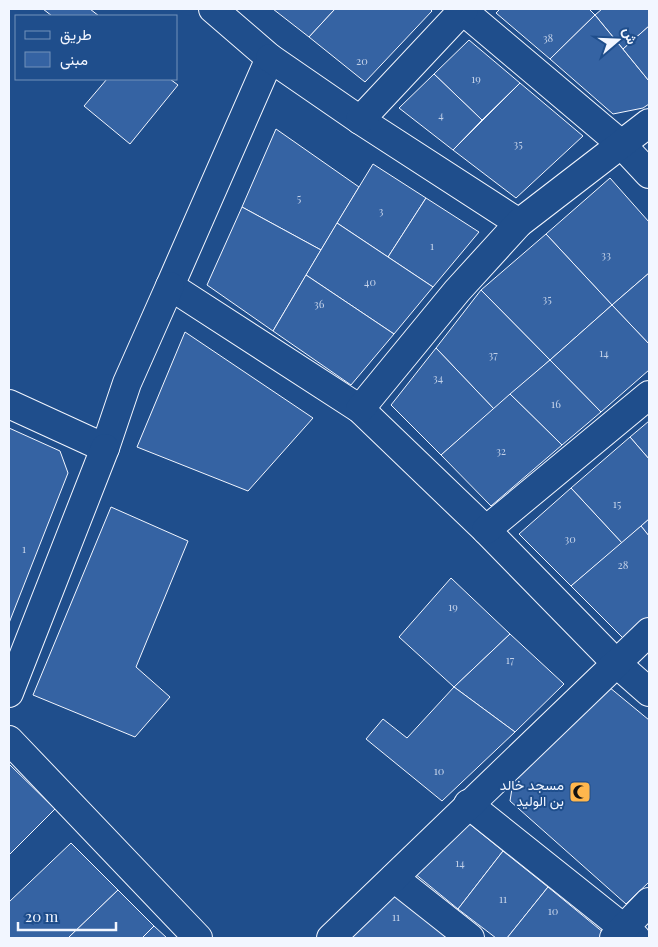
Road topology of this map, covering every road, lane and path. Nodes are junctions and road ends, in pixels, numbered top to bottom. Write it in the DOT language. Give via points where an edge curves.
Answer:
graph roads {
  1 [pos="213,9"];
  2 [pos="462,9"];
  3 [pos="270,58"];
  4 [pos="360,120"];
  5 [pos="649,123"];
  6 [pos="621,144"];
  7 [pos="649,174"];
  8 [pos="519,223"];
  9 [pos="170,286"];
  10 [pos="649,395"];
  11 [pos="9,404"];
  12 [pos="360,409"];
  13 [pos="105,448"];
  14 [pos="486,530"];
  15 [pos="649,632"];
  16 [pos="616,663"];
  17 [pos="649,692"];
  18 [pos="9,693"];
  19 [pos="9,740"];
  20 [pos="468,804"];
  21 [pos="394,878"];
  22 [pos="649,902"];
  23 [pos="624,935"];
  24 [pos="198,938"];
  25 [pos="331,938"];
  26 [pos="470,938"];
  1 -- 3 [label="street"];
  2 -- 4 [label="street"];
  2 -- 6 [label="street"];
  3 -- 4 [label="street"];
  3 -- 9 [label="street"];
  4 -- 8 [label="street"];
  5 -- 6 [label="street"];
  6 -- 7 [label="street"];
  6 -- 8 [label="street"];
  8 -- 12 [label="street" via="457,291"];
  9 -- 12 [label="street"];
  9 -- 13 [label="street" via="127,384"];
  10 -- 14 [label="street"];
  11 -- 13 [label="street"];
  12 -- 14 [label="street"];
  13 -- 18 [label="street"];
  14 -- 16 [label="street"];
  15 -- 16 [label="street"];
  16 -- 17 [label="street"];
  16 -- 20 [label="street"];
  19 -- 24 [label="street"];
  20 -- 21 [label="street"];
  20 -- 23 [label="street"];
  21 -- 25 [label="street"];
  21 -- 26 [label="street"];
  22 -- 23 [label="street"];
}
